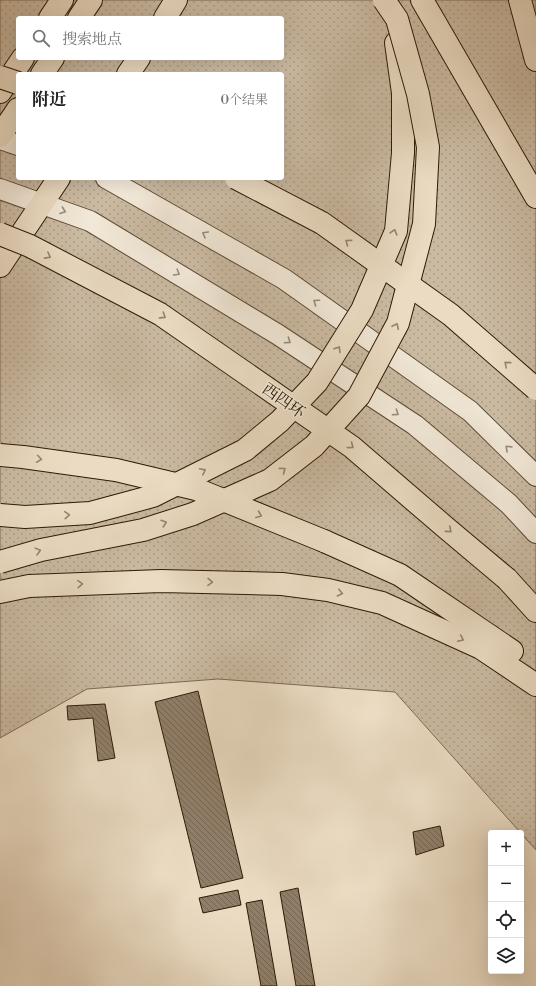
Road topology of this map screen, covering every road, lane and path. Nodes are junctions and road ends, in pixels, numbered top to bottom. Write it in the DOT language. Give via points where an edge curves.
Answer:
graph roads {
  1 [pos="62,0"];
  2 [pos="91,0"];
  3 [pos="176,0"];
  4 [pos="384,0"];
  5 [pos="390,0"];
  6 [pos="422,0"];
  7 [pos="520,0"];
  8 [pos="51,16"];
  9 [pos="80,16"];
  10 [pos="166,16"];
  11 [pos="22,60"];
  12 [pos="138,60"];
  13 [pos="536,60"];
  14 [pos="129,72"];
  15 [pos="0,77"];
  16 [pos="16,81"];
  17 [pos="0,92"];
  18 [pos="16,112"];
  19 [pos="0,136"];
  20 [pos="0,139"];
  21 [pos="16,144"];
  22 [pos="58,180"];
  23 [pos="110,180"];
  24 [pos="240,180"];
  25 [pos="0,189"];
  26 [pos="536,198"];
  27 [pos="42,204"];
  28 [pos="0,234"];
  29 [pos="0,266"];
  30 [pos="536,389"];
  31 [pos="0,455"];
  32 [pos="536,476"];
  33 [pos="0,515"];
  34 [pos="536,533"];
  35 [pos="0,562"];
  36 [pos="0,592"];
  37 [pos="536,611"];
  38 [pos="536,670"];
  39 [pos="536,686"];
  1 -- 8 [label="highway"];
  2 -- 9 [label="highway"];
  3 -- 10 [label="highway"];
  35 -- 4 [label="highway, one-way, bridge" via="41,550 143,530 194,514 270,480 314,446 359,396 398,323 424,224 428,147 418,94 397,19"];
  33 -- 5 [label="highway, one-way, bridge" via="25,517 90,513 152,496 245,450 280,422 317,382 362,310 396,231 403,153 403,92"];
  6 -- 26 [label="highway"];
  7 -- 13 [label="highway"];
  11 -- 17 [label="highway"];
  12 -- 14 [label="highway"];
  15 -- 16 [label="highway, bridge"];
  18 -- 19 [label="highway"];
  20 -- 21 [label="street"];
  22 -- 27 [label="highway"];
  32 -- 23 [label="street, one-way" via="470,410 284,279"];
  30 -- 24 [label="highway, one-way, bridge" via="451,315 322,223"];
  25 -- 27 [label="street"];
  27 -- 29 [label="highway"];
  27 -- 34 [label="street, one-way" via="90,221 277,334 409,421 509,504"];
  28 -- 37 [label="highway, 西四环, one-way, bridge" via="30,246 160,314 352,447 507,578"];
  31 -- 38 [label="highway, one-way, bridge" via="116,470 196,489 400,575 527,661"];
  36 -- 39 [label="highway, one-way" via="30,586 161,581 282,584 328,590 382,603 481,648"];
}
